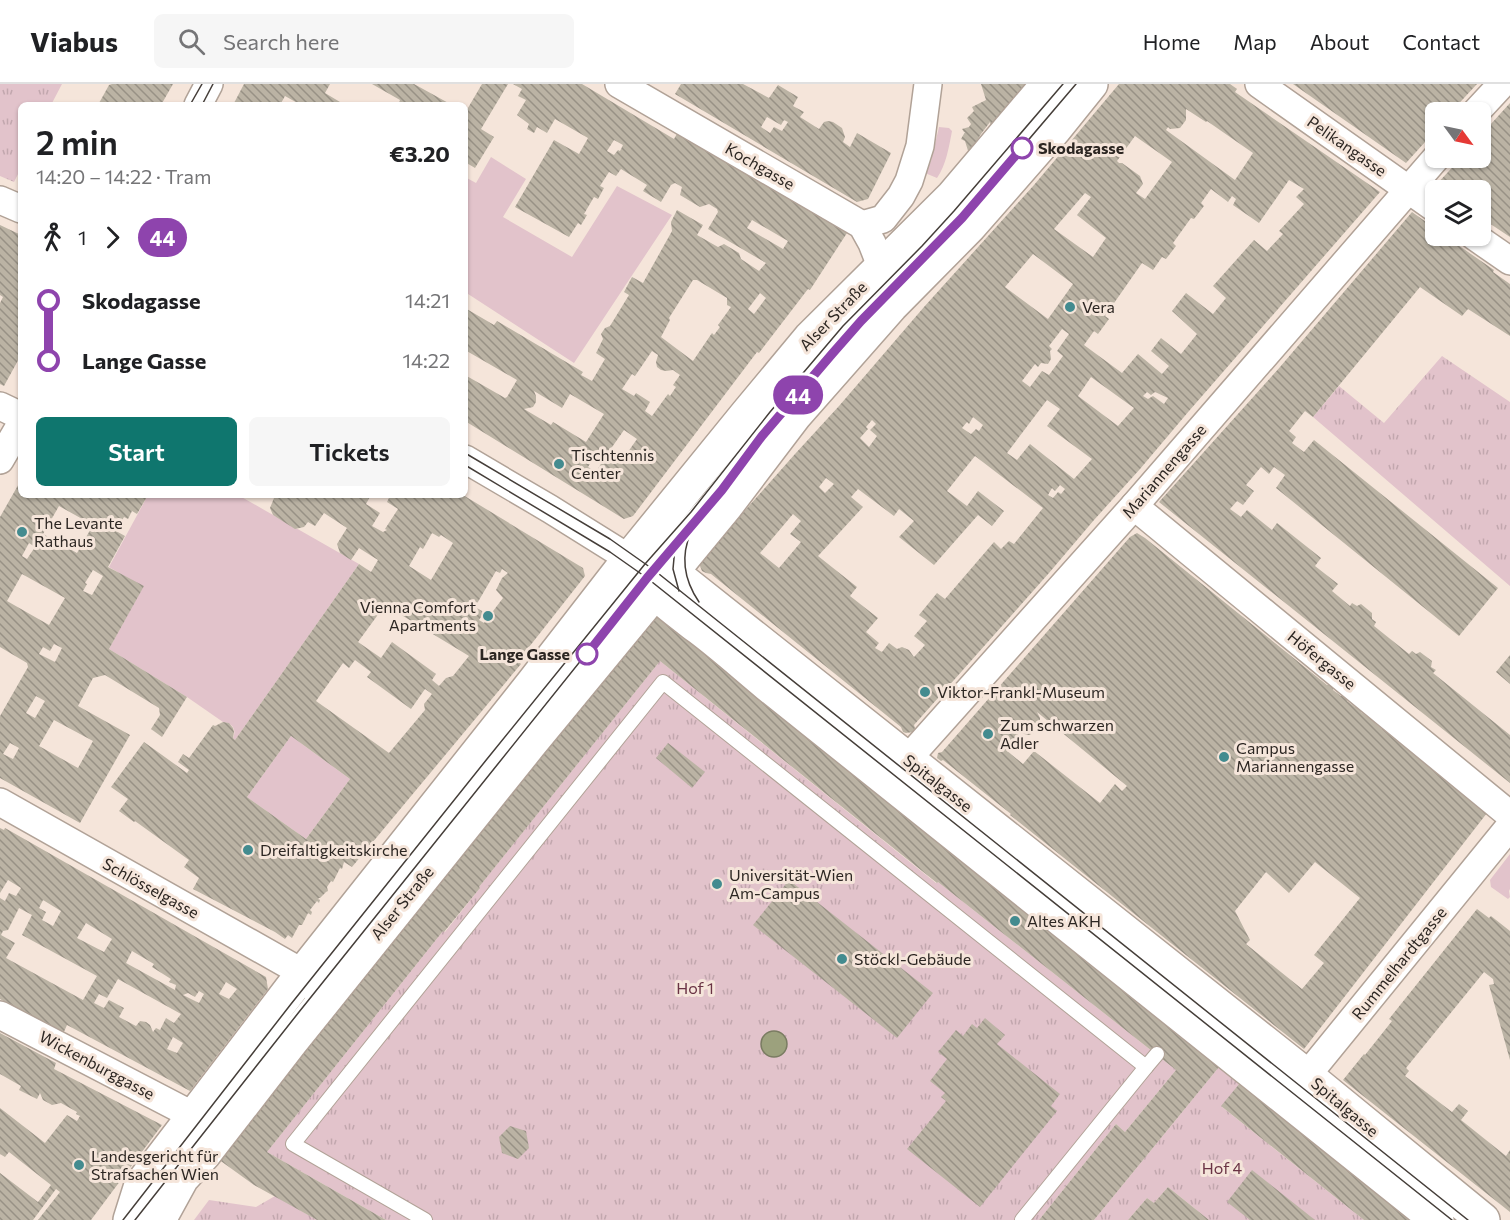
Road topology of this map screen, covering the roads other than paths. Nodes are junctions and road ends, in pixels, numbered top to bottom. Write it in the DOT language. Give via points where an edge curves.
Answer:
graph roads {
  1 [pos="209,84"];
  2 [pos="619,84"];
  3 [pos="928,84"];
  4 [pos="1048,84"];
  5 [pos="1069,84"];
  6 [pos="1091,84"];
  7 [pos="1259,84"];
  8 [pos="1502,84"];
  9 [pos="200,102"];
  10 [pos="1485,102"];
  11 [pos="1427,168"];
  12 [pos="986,182"];
  13 [pos="1407,189"];
  14 [pos="972,198"];
  15 [pos="0,200"];
  16 [pos="1425,201"];
  17 [pos="18,208"];
  18 [pos="862,225"];
  19 [pos="1488,246"];
  20 [pos="923,252"];
  21 [pos="1510,261"];
  22 [pos="883,278"];
  23 [pos="0,406"];
  24 [pos="18,415"];
  25 [pos="18,429"];
  26 [pos="0,460"];
  27 [pos="468,461"];
  28 [pos="1134,506"];
  29 [pos="650,573"];
  30 [pos="898,770"];
  31 [pos="0,802"];
  32 [pos="1510,815"];
  33 [pos="1510,826"];
  34 [pos="303,986"];
  35 [pos="0,1015"];
  36 [pos="1156,1054"];
  37 [pos="1146,1067"];
  38 [pos="1297,1088"];
  39 [pos="201,1122"];
  40 [pos="137,1220"];
  41 [pos="425,1220"];
  42 [pos="1022,1220"];
  43 [pos="1437,1220"];
  44 [pos="1483,1220"];
  1 -- 9 [label="street"];
  2 -- 18 [label="street, Kochgasse"];
  3 -- 18 [label="street" via="920,146 909,181 883,219"];
  4 -- 22 [label="main road, Alser Straße"];
  5 -- 12 [label="lane"];
  6 -- 29 [label="main road, Alser Straße" via="970,226 891,306 795,415 726,506"];
  7 -- 13 [label="street, Pelikangasse"];
  8 -- 10 [label="street"];
  11 -- 13 [label="street, Mariannengasse"];
  13 -- 16 [label="street, Pelikangasse"];
  13 -- 28 [label="street, Mariannengasse"];
  14 -- 20 [label="lane"];
  15 -- 17 [label="street"];
  18 -- 22 [label="street"];
  19 -- 21 [label="street"];
  22 -- 29 [label="main road, Alser Straße" via="810,338 739,424"];
  23 -- 24 [label="street"];
  25 -- 26 [label="street"];
  27 -- 29 [label="street"];
  28 -- 30 [label="street, Mariannengasse"];
  28 -- 32 [label="street, Höfergasse"];
  29 -- 30 [label="main road, Spitalgasse"];
  29 -- 34 [label="main road, Alser Straße"];
  29 -- 40 [label="main road, Alser Straße" via="530,744 212,1144"];
  30 -- 38 [label="main road, Spitalgasse" via="1191,1012"];
  31 -- 34 [label="street, Schlösselgasse"];
  33 -- 38 [label="street, Rummelhardtgasse"];
  34 -- 39 [label="main road, Alser Straße"];
  35 -- 39 [label="street, Wickenburggasse"];
  36 -- 37 [label="lane"];
  37 -- 41 [label="lane" via="663,682 293,1144"];
  37 -- 42 [label="lane"];
  38 -- 43 [label="main road, Spitalgasse"];
  38 -- 44 [label="main road, Spitalgasse"];
  39 -- 40 [label="main road, Alser Straße" via="149,1186"];
}
